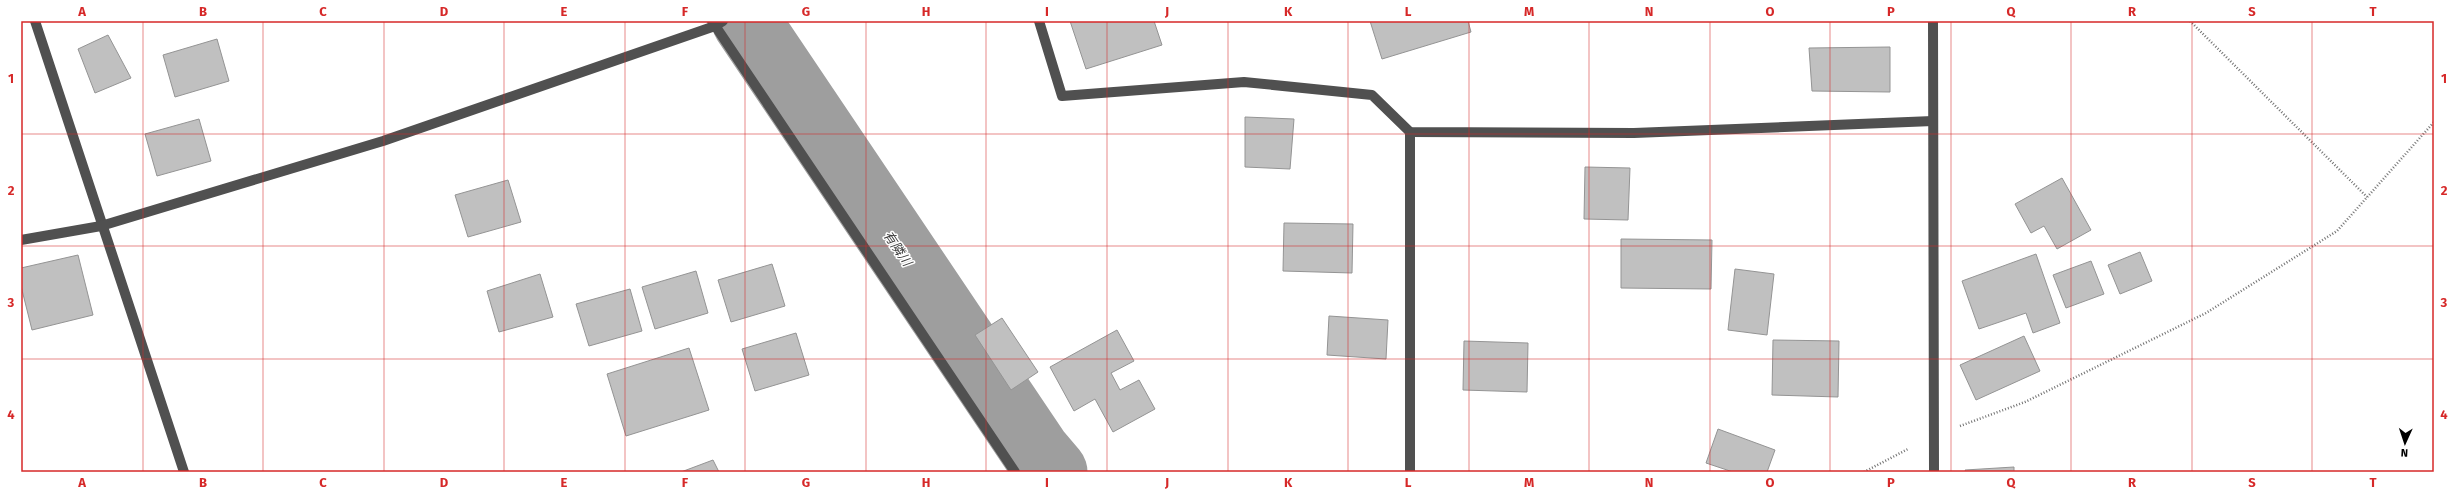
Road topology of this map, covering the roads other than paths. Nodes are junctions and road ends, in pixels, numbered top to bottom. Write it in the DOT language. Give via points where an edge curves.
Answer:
graph roads {
  1 [pos="35,21"];
  2 [pos="1039,21"];
  3 [pos="1933,21"];
  4 [pos="717,23"];
  5 [pos="1933,121"];
  6 [pos="1410,132"];
  7 [pos="101,226"];
  8 [pos="21,240"];
  9 [pos="184,472"];
  10 [pos="1015,472"];
  11 [pos="1410,472"];
  12 [pos="1934,472"];
  1 -- 7 [label="street"];
  2 -- 6 [label="street" via="1062,96 1244,82 1372,95"];
  3 -- 5 [label="street"];
  4 -- 7 [label="street" via="424,128"];
  4 -- 10 [label="street"];
  5 -- 6 [label="street" via="1634,133"];
  5 -- 12 [label="street"];
  6 -- 11 [label="street"];
  7 -- 8 [label="street"];
  7 -- 9 [label="street"];
}
